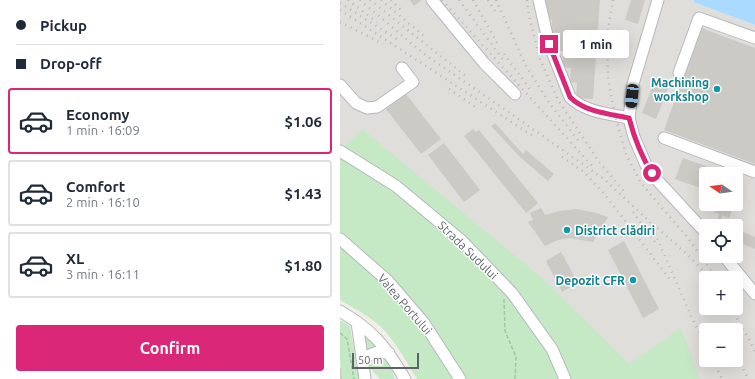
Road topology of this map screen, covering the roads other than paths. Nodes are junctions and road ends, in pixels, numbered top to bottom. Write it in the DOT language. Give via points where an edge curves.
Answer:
graph roads {
  1 [pos="432,0"];
  2 [pos="538,0"];
  3 [pos="658,0"];
  4 [pos="755,38"];
  5 [pos="402,68"];
  6 [pos="679,73"];
  7 [pos="340,85"];
  8 [pos="515,94"];
  9 [pos="629,118"];
  10 [pos="664,138"];
  11 [pos="340,151"];
  12 [pos="755,172"];
  13 [pos="699,225"];
  14 [pos="340,239"];
  15 [pos="730,263"];
  16 [pos="755,294"];
  17 [pos="340,311"];
  18 [pos="357,322"];
  19 [pos="389,353"];
  20 [pos="362,358"];
  21 [pos="365,379"];
  22 [pos="405,379"];
  23 [pos="460,379"];
  24 [pos="566,379"];
  1 -- 8 [label="street" via="484,63"];
  2 -- 9 [label="street" via="549,44 570,97 575,103 594,110"];
  3 -- 9 [label="street" via="633,84"];
  4 -- 6 [label="street" via="699,18"];
  5 -- 7 [label="street" via="413,82 377,107 368,108 356,103"];
  9 -- 13 [label="street" via="646,165"];
  10 -- 12 [label="street"];
  11 -- 24 [label="street, Strada Sudului" via="396,186 462,241 512,294 552,349"];
  14 -- 23 [label="street, Valea Portului" via="388,281 424,322"];
  15 -- 16 [label="street"];
  17 -- 18 [label="street"];
  18 -- 19 [label="street" via="370,331"];
  18 -- 20 [label="street"];
  19 -- 20 [label="street" via="377,352"];
  19 -- 22 [label="street"];
  20 -- 21 [label="street"];
}
